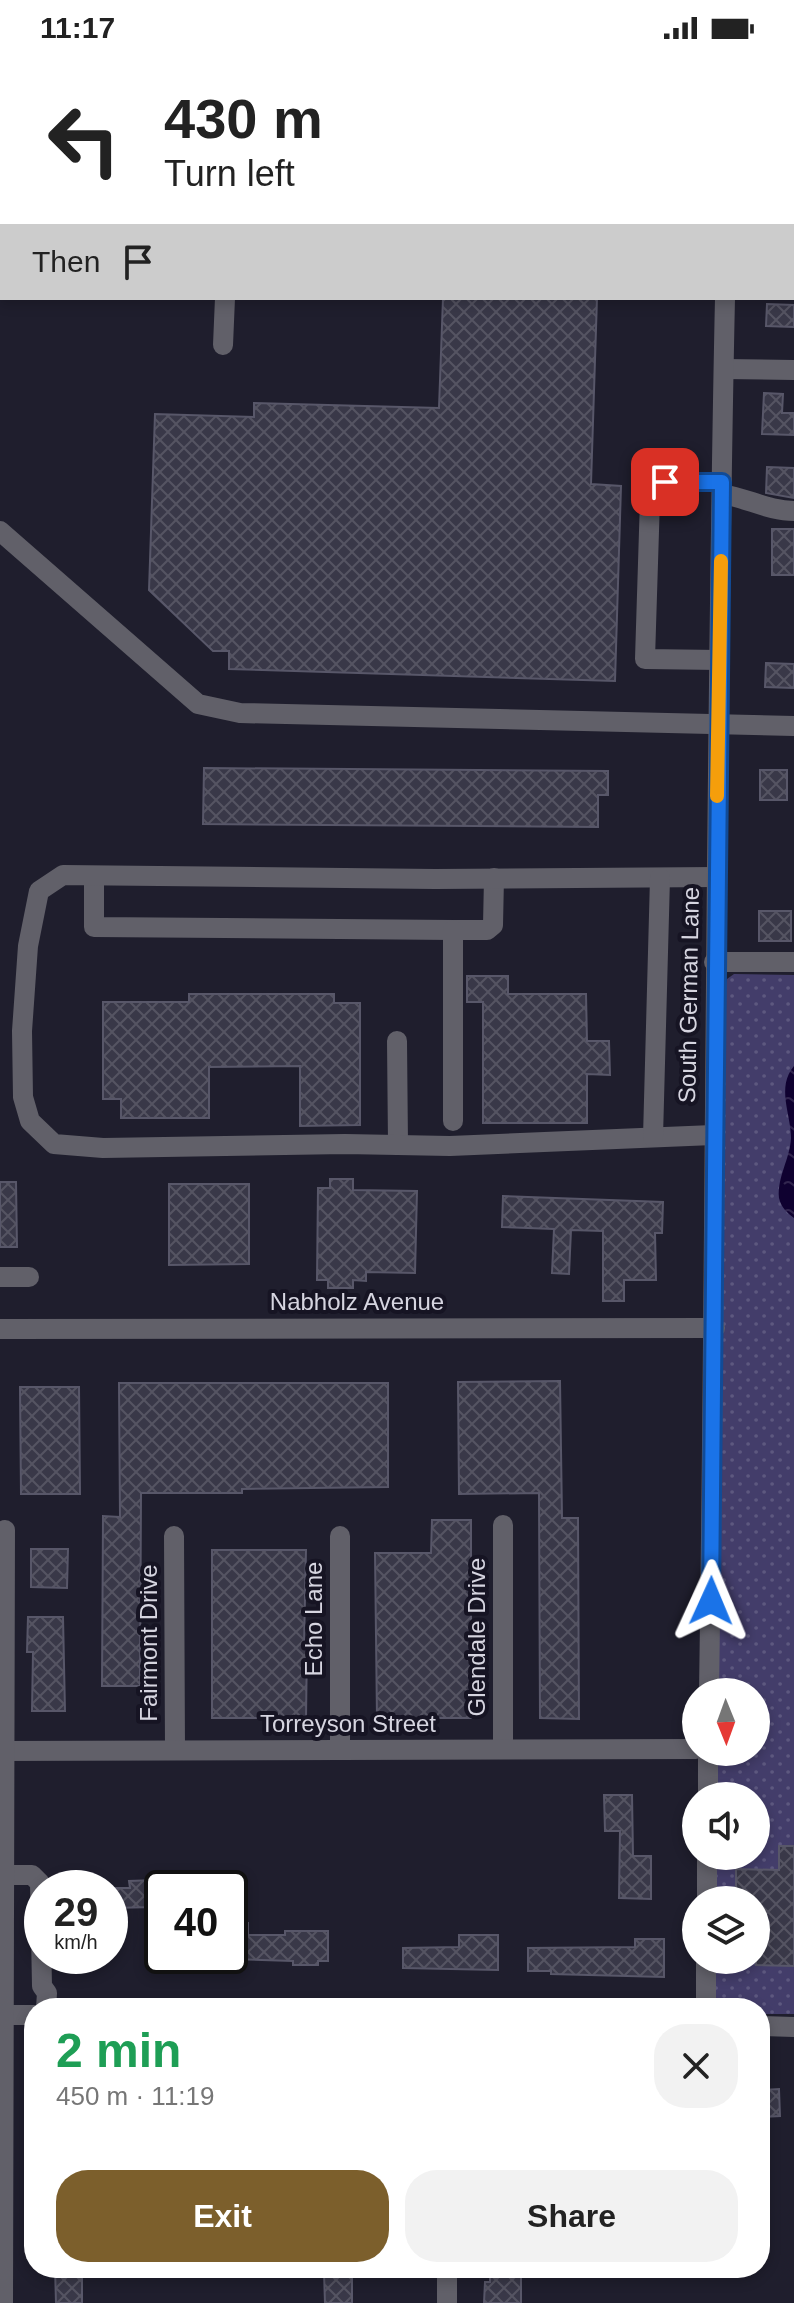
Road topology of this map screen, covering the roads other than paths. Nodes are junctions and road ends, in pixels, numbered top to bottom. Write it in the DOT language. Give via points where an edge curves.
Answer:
graph roads {
  1 [pos="225,300"];
  2 [pos="725,300"];
  3 [pos="223,345"];
  4 [pos="724,369"];
  5 [pos="794,370"];
  6 [pos="722,488"];
  7 [pos="794,511"];
  8 [pos="0,531"];
  9 [pos="719,660"];
  10 [pos="718,725"];
  11 [pos="794,726"];
  12 [pos="94,876"];
  13 [pos="716,877"];
  14 [pos="494,878"];
  15 [pos="660,878"];
  16 [pos="453,930"];
  17 [pos="714,962"];
  18 [pos="794,962"];
  19 [pos="397,1041"];
  20 [pos="453,1121"];
  21 [pos="713,1135"];
  22 [pos="653,1137"];
  23 [pos="398,1145"];
  24 [pos="0,1277"];
  25 [pos="29,1277"];
  26 [pos="715,1328"];
  27 [pos="0,1329"];
  28 [pos="503,1525"];
  29 [pos="5,1530"];
  30 [pos="174,1536"];
  31 [pos="340,1536"];
  32 [pos="709,1678"];
  33 [pos="503,1749"];
  34 [pos="682,1749"];
  35 [pos="175,1750"];
  36 [pos="340,1750"];
  37 [pos="2,1751"];
  38 [pos="3,1875"];
  39 [pos="706,1974"];
  40 [pos="47,1998"];
  41 [pos="706,1998"];
  42 [pos="1,2015"];
  43 [pos="24,2015"];
  44 [pos="770,2026"];
  45 [pos="794,2027"];
  46 [pos="447,2278"];
  47 [pos="3,2303"];
  48 [pos="447,2303"];
  1 -- 3 [label="street"];
  2 -- 4 [label="street, South German Lane"];
  4 -- 5 [label="street"];
  4 -- 6 [label="street, South German Lane"];
  6 -- 7 [label="street" via="776,511"];
  6 -- 9 [label="street, South German Lane"];
  6 -- 9 [label="street" via="665,482 650,499 645,659"];
  8 -- 10 [label="street" via="198,704 240,713"];
  9 -- 10 [label="street, South German Lane"];
  10 -- 11 [label="street"];
  10 -- 13 [label="street, South German Lane"];
  12 -- 14 [label="street"];
  12 -- 16 [label="street" via="94,927"];
  12 -- 23 [label="street" via="63,875 39,891 28,946 23,1097 30,1121 54,1144"];
  13 -- 15 [label="street"];
  13 -- 17 [label="street, South German Lane"];
  14 -- 15 [label="street"];
  14 -- 16 [label="street" via="493,925 487,930"];
  15 -- 22 [label="street"];
  16 -- 20 [label="street"];
  17 -- 18 [label="street"];
  17 -- 21 [label="street, South German Lane"];
  19 -- 23 [label="street"];
  21 -- 22 [label="street"];
  21 -- 26 [label="street, South German Lane"];
  22 -- 23 [label="street"];
  24 -- 25 [label="street"];
  26 -- 27 [label="street, Nabholz Avenue"];
  26 -- 32 [label="street, South German Lane"];
  28 -- 33 [label="street, Glendale Drive"];
  29 -- 37 [label="street"];
  30 -- 35 [label="street, Fairmont Drive"];
  31 -- 36 [label="street, Echo Lane"];
  33 -- 34 [label="street, Torreyson Street"];
  33 -- 36 [label="street, Torreyson Street"];
  35 -- 36 [label="street, Torreyson Street"];
  35 -- 37 [label="street, Torreyson Street"];
  37 -- 38 [label="street"];
  38 -- 40 [label="street" via="32,1875 40,1883"];
  38 -- 42 [label="street"];
  39 -- 41 [label="street"];
  42 -- 43 [label="street"];
  42 -- 47 [label="street"];
  44 -- 45 [label="street"];
  46 -- 48 [label="street"];
}
